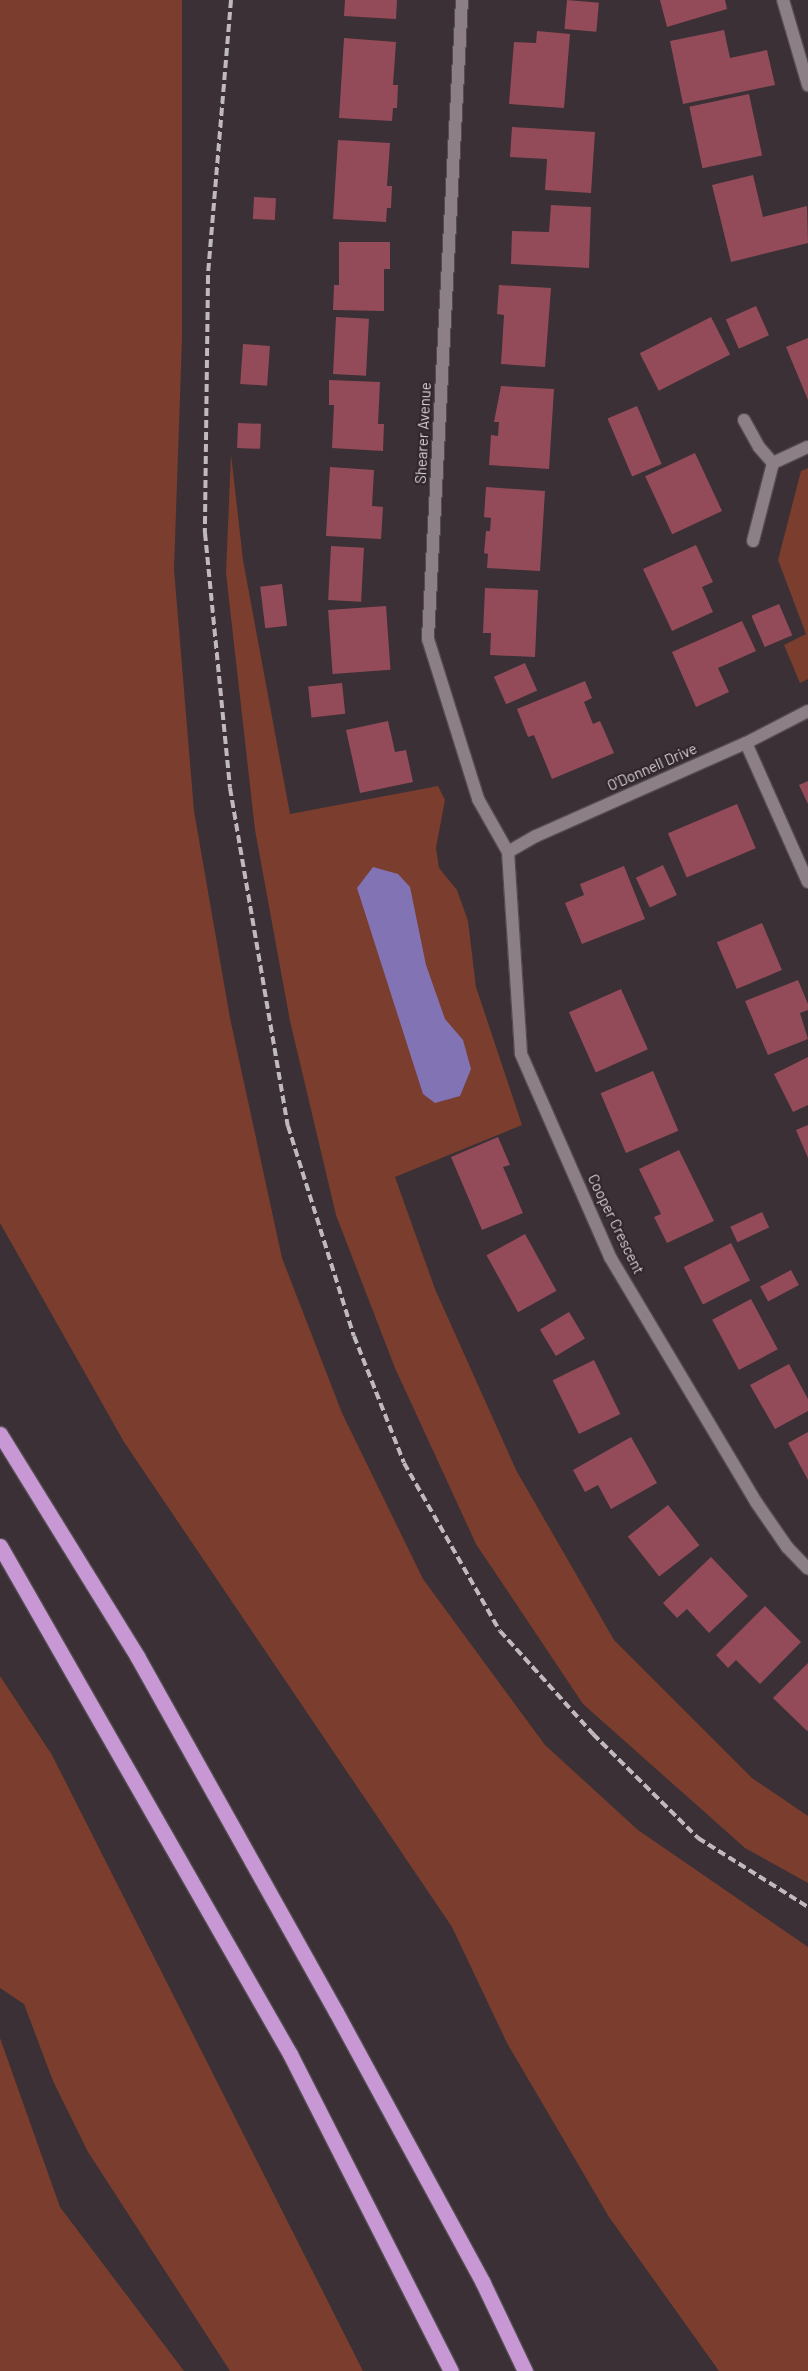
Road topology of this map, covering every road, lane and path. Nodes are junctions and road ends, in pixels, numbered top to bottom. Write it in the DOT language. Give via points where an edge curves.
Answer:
graph roads {
  1 [pos="462,0"];
  2 [pos="783,0"];
  3 [pos="808,85"];
  4 [pos="744,420"];
  5 [pos="808,447"];
  6 [pos="772,462"];
  7 [pos="754,541"];
  8 [pos="808,711"];
  9 [pos="746,743"];
  10 [pos="508,852"];
  11 [pos="808,882"];
  12 [pos="0,1434"];
  13 [pos="0,1546"];
  14 [pos="808,1569"];
  15 [pos="452,2371"];
  16 [pos="525,2371"];
  1 -- 10 [label="street, Shearer Avenue" via="428,639 478,799"];
  2 -- 3 [label="street"];
  4 -- 6 [label="street"];
  5 -- 6 [label="street"];
  6 -- 7 [label="street"];
  8 -- 9 [label="street, O'Donnell Drive"];
  9 -- 10 [label="street, O'Donnell Drive" via="536,836"];
  9 -- 11 [label="street"];
  10 -- 14 [label="street, Cooper Crescent" via="521,1054 610,1257 756,1502 787,1547"];
  12 -- 16 [label="highway" via="137,1656 483,2282"];
  13 -- 15 [label="highway" via="290,2054"];
}
